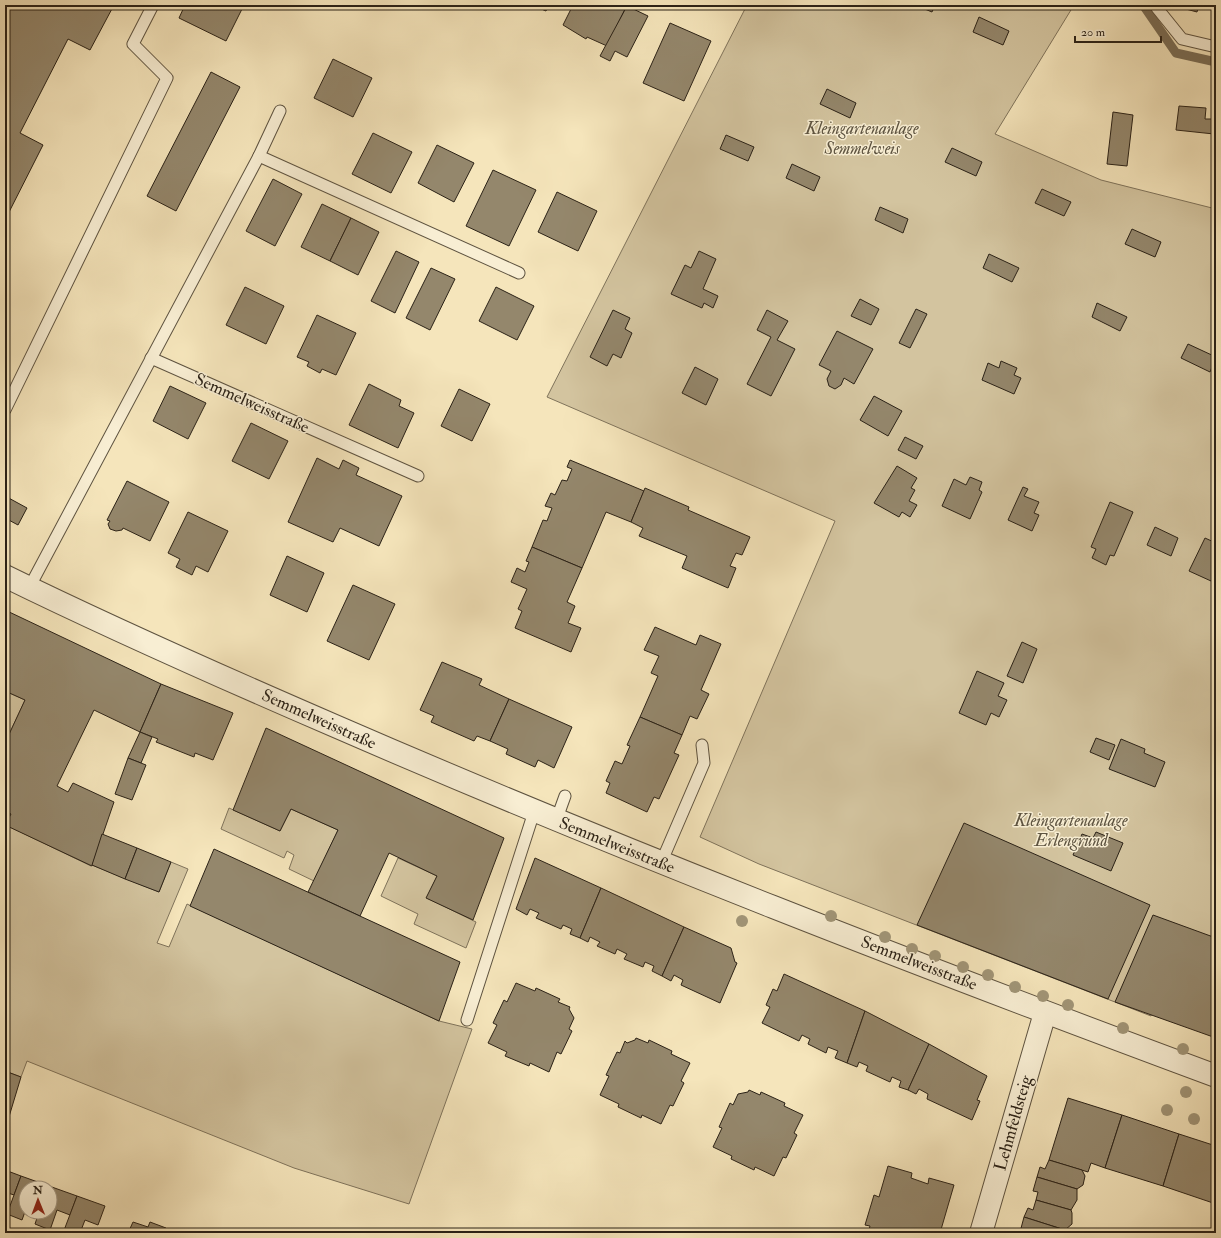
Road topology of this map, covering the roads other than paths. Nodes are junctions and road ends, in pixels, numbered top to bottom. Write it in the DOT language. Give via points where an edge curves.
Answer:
graph roads {
  1 [pos="153,5"];
  2 [pos="1157,5"];
  3 [pos="1216,47"];
  4 [pos="280,111"];
  5 [pos="259,156"];
  6 [pos="519,273"];
  7 [pos="151,358"];
  8 [pos="5,410"];
  9 [pos="418,476"];
  10 [pos="5,576"];
  11 [pos="29,588"];
  12 [pos="702,745"];
  13 [pos="565,796"];
  14 [pos="534,812"];
  15 [pos="556,821"];
  16 [pos="661,862"];
  17 [pos="1045,1013"];
  18 [pos="467,1020"];
  19 [pos="1216,1076"];
  20 [pos="981,1233"];
  1 -- 8 [label="lane" via="133,44 167,78"];
  2 -- 3 [label="lane" via="1182,39"];
  4 -- 5 [label="lane"];
  5 -- 6 [label="lane"];
  5 -- 7 [label="lane"];
  7 -- 9 [label="lane, Semmelweisstraße"];
  7 -- 11 [label="lane"];
  10 -- 11 [label="street, Semmelweisstraße"];
  11 -- 14 [label="street, Semmelweisstraße" via="268,697"];
  12 -- 16 [label="lane" via="704,763"];
  13 -- 15 [label="lane"];
  14 -- 15 [label="street, Semmelweisstraße"];
  14 -- 18 [label="lane"];
  15 -- 16 [label="street, Semmelweisstraße"];
  16 -- 17 [label="street, Semmelweisstraße"];
  17 -- 19 [label="street, Semmelweisstraße"];
  17 -- 20 [label="street, Lehmfeldsteig"];
}
